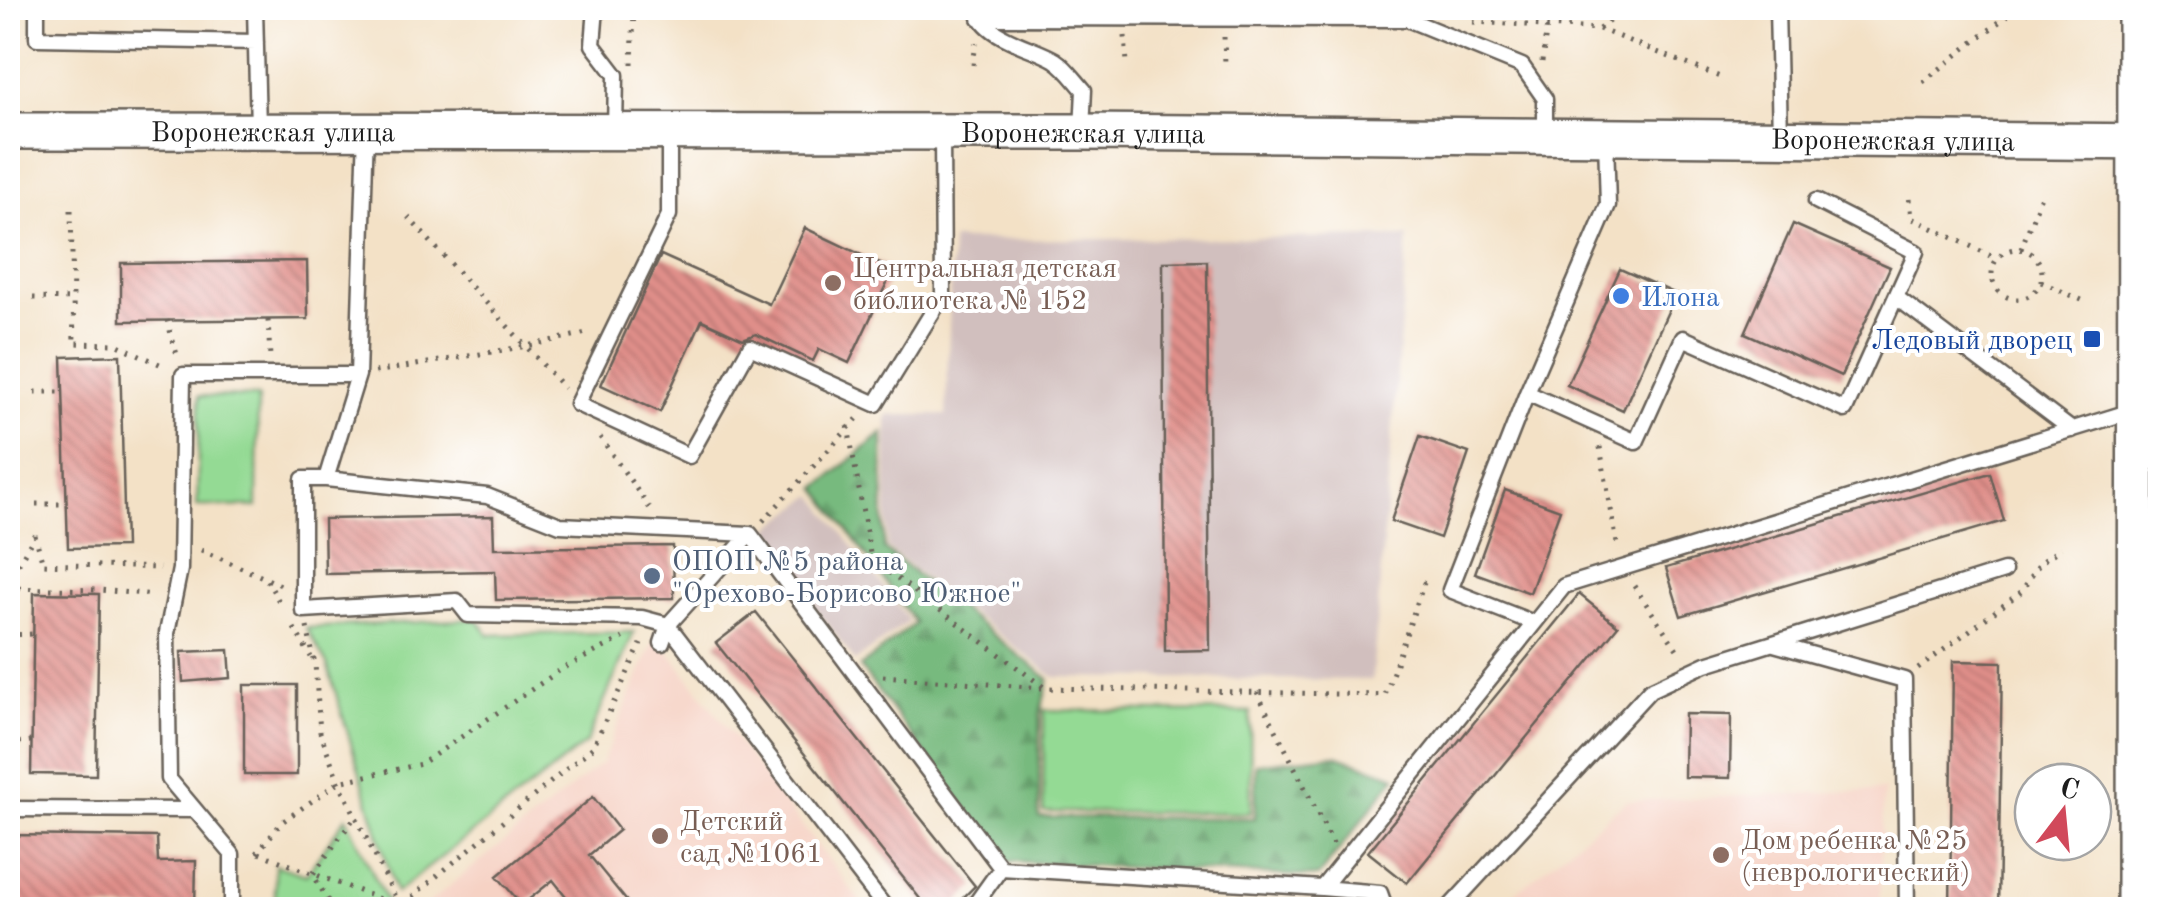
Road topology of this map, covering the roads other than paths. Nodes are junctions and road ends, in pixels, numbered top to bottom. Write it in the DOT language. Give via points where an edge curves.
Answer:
graph roads {
  1 [pos="255,8"];
  2 [pos="596,8"];
  3 [pos="2136,8"];
  4 [pos="37,9"];
  5 [pos="1777,10"];
  6 [pos="978,13"];
  7 [pos="1407,13"];
  8 [pos="256,42"];
  9 [pos="258,129"];
  10 [pos="8,130"];
  11 [pos="366,130"];
  12 [pos="615,132"];
  13 [pos="669,132"];
  14 [pos="1082,132"];
  15 [pos="942,134"];
  16 [pos="1780,137"];
  17 [pos="1545,138"];
  18 [pos="1606,139"];
  19 [pos="2148,142"];
  20 [pos="1816,201"];
  21 [pos="1896,297"];
  22 [pos="358,375"];
  23 [pos="1527,392"];
  24 [pos="2138,410"];
  25 [pos="2072,430"];
  26 [pos="326,479"];
  27 [pos="750,534"];
  28 [pos="2004,571"];
  29 [pos="662,623"];
  30 [pos="1534,623"];
  31 [pos="662,643"];
  32 [pos="1772,644"];
  33 [pos="8,808"];
  34 [pos="194,810"];
  35 [pos="1001,868"];
  36 [pos="1322,888"];
  37 [pos="232,910"];
  38 [pos="887,910"];
  39 [pos="971,910"];
  40 [pos="1386,910"];
  41 [pos="1448,910"];
  42 [pos="1906,910"];
  43 [pos="2135,910"];
  1 -- 8 [label="lane"];
  2 -- 12 [label="lane" via="594,45 616,75"];
  3 -- 19 [label="street"];
  4 -- 8 [label="lane" via="37,38"];
  5 -- 16 [label="lane"];
  6 -- 7 [label="lane"];
  6 -- 14 [label="lane" via="1000,34 1059,62 1084,90"];
  7 -- 17 [label="lane" via="1522,66 1545,99"];
  8 -- 9 [label="lane"];
  9 -- 10 [label="street, Воронежская улица"];
  9 -- 11 [label="street, Воронежская улица"];
  11 -- 12 [label="street, Воронежская улица"];
  11 -- 22 [label="lane"];
  12 -- 13 [label="street, Воронежская улица"];
  13 -- 15 [label="street, Воронежская улица"];
  13 -- 15 [label="lane" via="669,216 577,404 689,456 750,347 876,404 943,296"];
  14 -- 15 [label="street, Воронежская улица"];
  14 -- 17 [label="street, Воронежская улица"];
  16 -- 18 [label="street, Воронежская улица"];
  16 -- 19 [label="street, Воронежская улица"];
  17 -- 18 [label="street, Воронежская улица"];
  18 -- 23 [label="lane" via="1608,205"];
  19 -- 24 [label="street"];
  20 -- 21 [label="lane" via="1916,252"];
  21 -- 23 [label="lane" via="1845,410 1683,338 1636,442"];
  21 -- 25 [label="lane"];
  22 -- 26 [label="lane"];
  22 -- 34 [label="lane" via="183,375 180,569 167,633 169,779"];
  23 -- 30 [label="lane" via="1450,590"];
  24 -- 25 [label="lane"];
  24 -- 43 [label="street" via="2142,808"];
  25 -- 30 [label="lane" via="1564,586"];
  26 -- 27 [label="lane" via="487,496 560,525"];
  26 -- 29 [label="lane" via="302,479 303,604 457,601 468,614"];
  27 -- 29 [label="lane"];
  27 -- 35 [label="lane"];
  28 -- 32 [label="lane"];
  29 -- 31 [label="lane"];
  29 -- 38 [label="lane"];
  30 -- 36 [label="lane"];
  32 -- 41 [label="lane" via="1650,690"];
  32 -- 42 [label="lane" via="1904,680"];
  33 -- 34 [label="lane"];
  34 -- 37 [label="lane" via="232,854"];
  35 -- 36 [label="lane"];
  35 -- 39 [label="lane"];
  36 -- 40 [label="lane" via="1380,893"];
}
